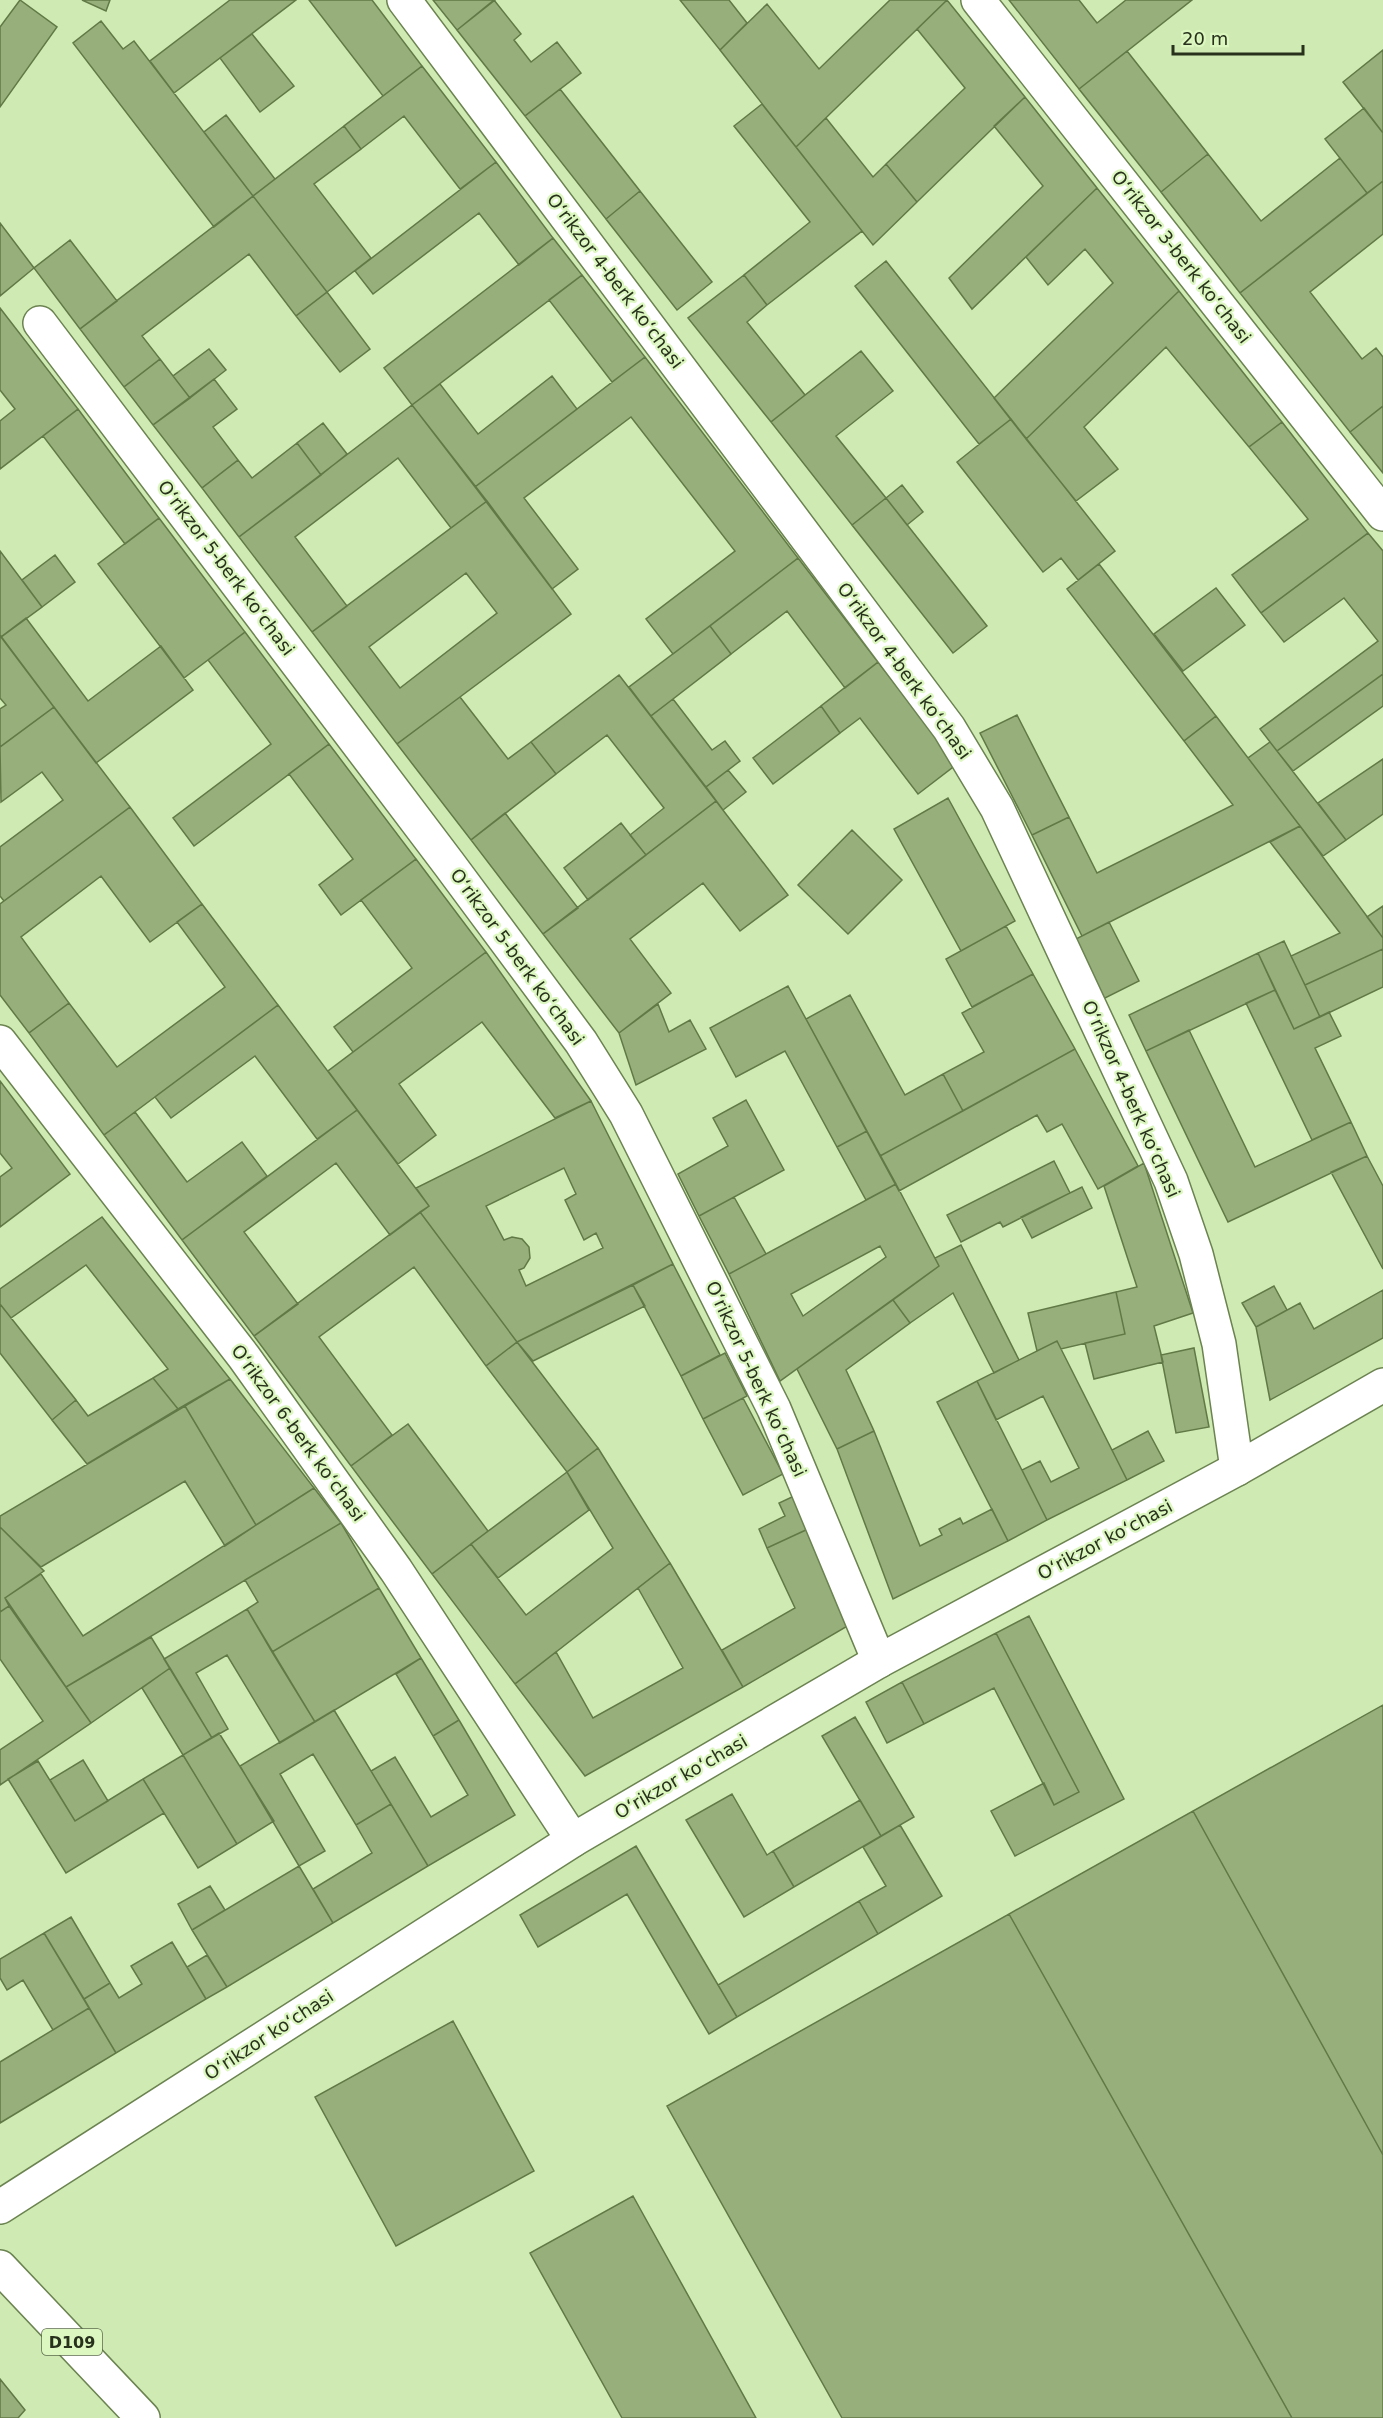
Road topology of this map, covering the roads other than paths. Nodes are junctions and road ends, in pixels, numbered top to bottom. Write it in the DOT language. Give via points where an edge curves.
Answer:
graph roads {
  1 [pos="404,0"];
  2 [pos="978,0"];
  3 [pos="40,323"];
  4 [pos="1383,514"];
  5 [pos="0,1042"];
  6 [pos="1383,1385"];
  7 [pos="1237,1469"];
  8 [pos="879,1661"];
  9 [pos="573,1840"];
  10 [pos="0,2206"];
  11 [pos="0,2267"];
  12 [pos="143,2418"];
  1 -- 7 [label="street, Oʻrikzor 4-berk koʻchasi" via="932,703 997,808 1171,1181 1196,1254 1219,1344"];
  2 -- 4 [label="street, Oʻrikzor 3-berk koʻchasi"];
  3 -- 8 [label="street, Oʻrikzor 5-berk koʻchasi" via="581,1042 626,1114 774,1409"];
  5 -- 9 [label="street, Oʻrikzor 6-berk koʻchasi" via="258,1376 396,1570"];
  6 -- 7 [label="street, Oʻrikzor koʻchasi"];
  7 -- 8 [label="street, Oʻrikzor koʻchasi"];
  8 -- 9 [label="street, Oʻrikzor koʻchasi"];
  9 -- 10 [label="street, Oʻrikzor koʻchasi"];
  11 -- 12 [label="street, D109"];
}
